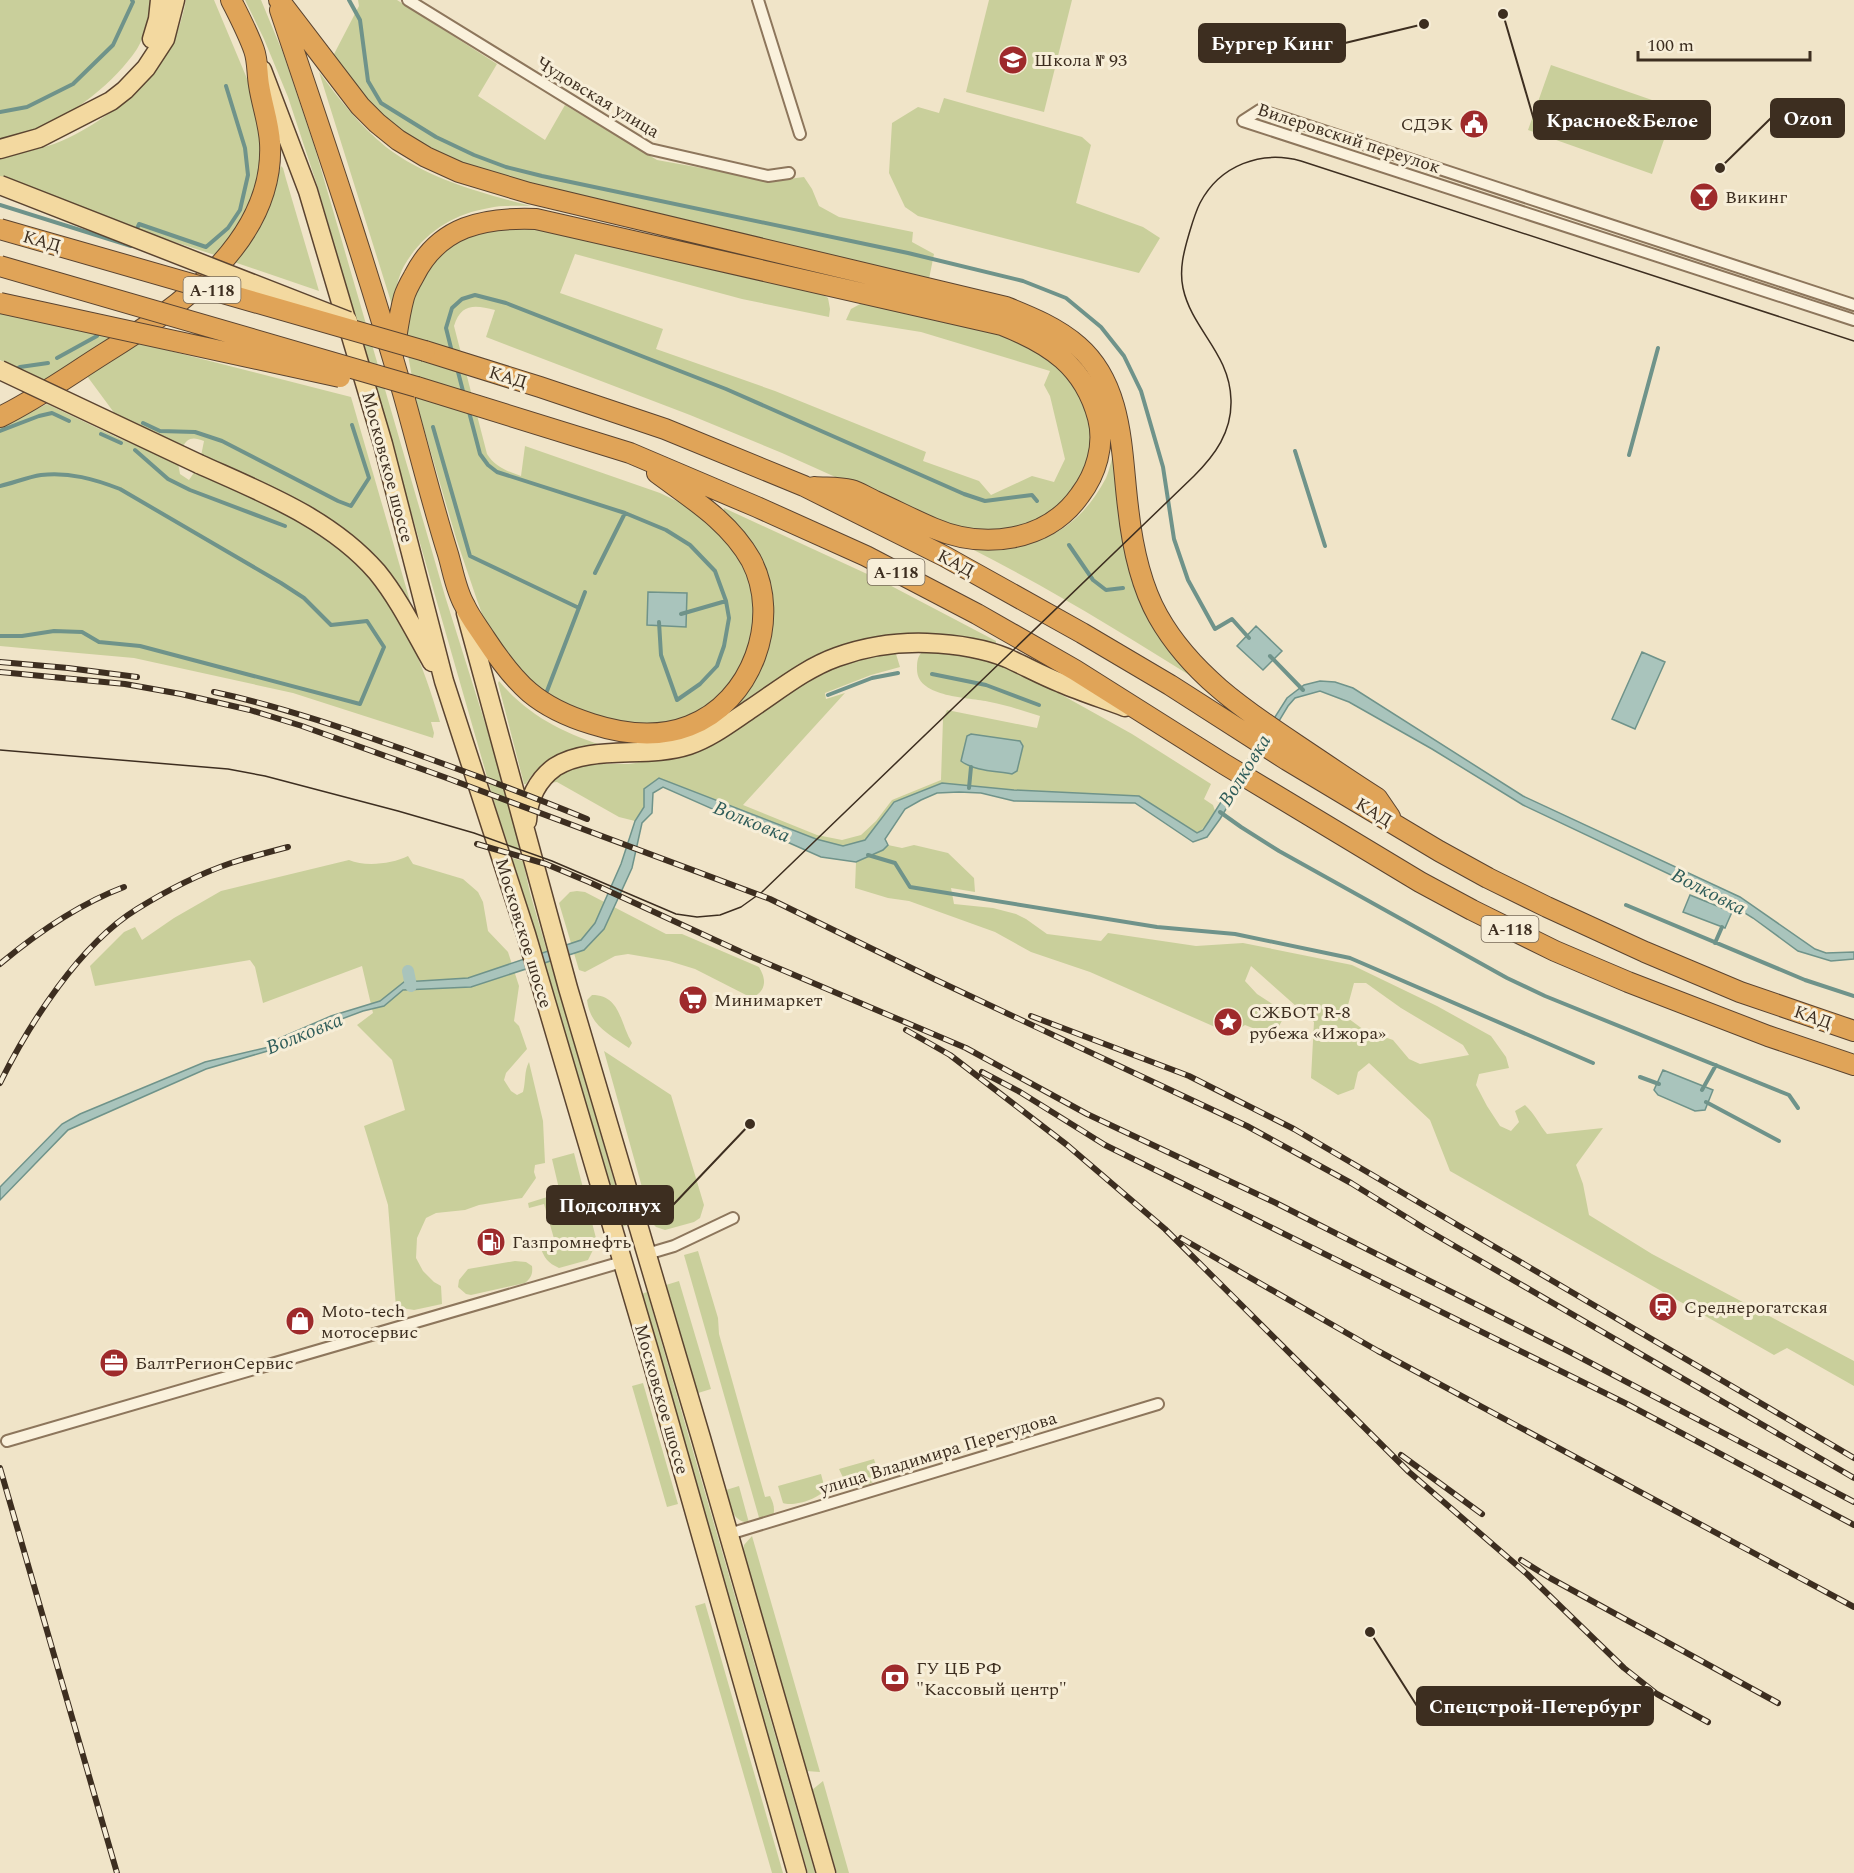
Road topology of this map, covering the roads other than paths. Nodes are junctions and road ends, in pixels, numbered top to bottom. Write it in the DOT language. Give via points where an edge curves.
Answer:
graph roads {
  1 [pos="160,0"];
  2 [pos="175,0"];
  3 [pos="231,0"];
  4 [pos="278,0"];
  5 [pos="408,0"];
  6 [pos="758,0"];
  7 [pos="255,51"];
  8 [pos="67,125"];
  9 [pos="800,134"];
  10 [pos="1,148"];
  11 [pos="789,173"];
  12 [pos="0,185"];
  13 [pos="0,229"];
  14 [pos="0,266"];
  15 [pos="0,303"];
  16 [pos="1854,305"];
  17 [pos="1854,320"];
  18 [pos="425,351"];
  19 [pos="393,358"];
  20 [pos="0,370"];
  21 [pos="417,387"];
  22 [pos="0,417"];
  23 [pos="630,453"];
  24 [pos="804,486"];
  25 [pos="464,605"];
  26 [pos="444,681"];
  27 [pos="1148,716"];
  28 [pos="1248,725"];
  29 [pos="527,835"];
  30 [pos="1854,1031"];
  31 [pos="1854,1065"];
  32 [pos="733,1218"];
  33 [pos="647,1254"];
  34 [pos="622,1262"];
  35 [pos="1158,1404"];
  36 [pos="7,1441"];
  37 [pos="729,1533"];
  38 [pos="797,1873"];
  39 [pos="826,1873"];
  1 -- 8 [label="main road" via="147,52 119,82"];
  2 -- 8 [label="main road" via="165,39 146,68 111,101"];
  3 -- 7 [label="highway, Московское шоссе"];
  4 -- 19 [label="highway, Московское шоссе"];
  4 -- 28 [label="highway" via="339,81 377,123 398,140 451,168 529,193 1006,307 1033,318 1078,346 1111,394 1134,548 1155,609 1173,640"];
  5 -- 11 [label="street, Чудовская улица" via="650,149 768,176"];
  6 -- 9 [label="street"];
  7 -- 22 [label="highway" via="270,143 264,191 246,233 210,276 146,328"];
  7 -- 26 [label="main road, Московское шоссе" via="311,202 383,444"];
  8 -- 10 [label="main road" via="39,138"];
  12 -- 18 [label="main road, bridge"];
  13 -- 18 [label="highway, КАД / А-118, bridge"];
  14 -- 21 [label="highway, КАД / А-118, bridge"];
  15 -- 21 [label="highway, bridge" via="344,378"];
  16 -- 17 [label="street, Вилеровский переулок" via="1260,110 1243,121"];
  18 -- 24 [label="highway, КАД / А-118" via="665,429"];
  19 -- 24 [label="highway" via="404,295 430,251 451,233 489,221 536,219 1002,325 1044,345 1073,368 1094,402 1101,427 1096,466 1076,501 1048,526 1020,536 982,540 950,534 851,490"];
  19 -- 25 [label="highway, Московское шоссе"];
  20 -- 26 [label="main road, bridge" via="282,502 331,531 377,573"];
  21 -- 23 [label="highway, КАД / А-118"];
  23 -- 25 [label="highway" via="723,522 751,561 761,588 764,613 759,647 741,685 718,709 689,726 654,732 611,730 567,716 526,691 507,670"];
  23 -- 27 [label="highway, КАД / А-118" via="866,556 987,620"];
  24 -- 28 [label="highway, КАД / А-118" via="944,556"];
  25 -- 29 [label="main road, Московское шоссе"];
  26 -- 34 [label="main road, Московское шоссе" via="526,934"];
  27 -- 29 [label="main road" via="1060,683 1005,657 963,646 926,643 872,647 837,657 800,676 716,732 691,744 643,753 584,756 557,766 537,786 530,800"];
  27 -- 31 [label="highway, КАД / А-118" via="1420,882 1555,951 1768,1036"];
  28 -- 30 [label="highway, КАД / А-118" via="1377,798 1397,826 1488,878 1740,992"];
  29 -- 33 [label="main road, Московское шоссе" via="562,969"];
  32 -- 33 [label="street" via="674,1246"];
  33 -- 34 [label="main road"];
  33 -- 37 [label="main road, Московское шоссе"];
  34 -- 36 [label="street"];
  34 -- 38 [label="main road, Московское шоссе"];
  35 -- 37 [label="street, улица Владимира Перегудова"];
  37 -- 39 [label="main road, Московское шоссе"];
}
